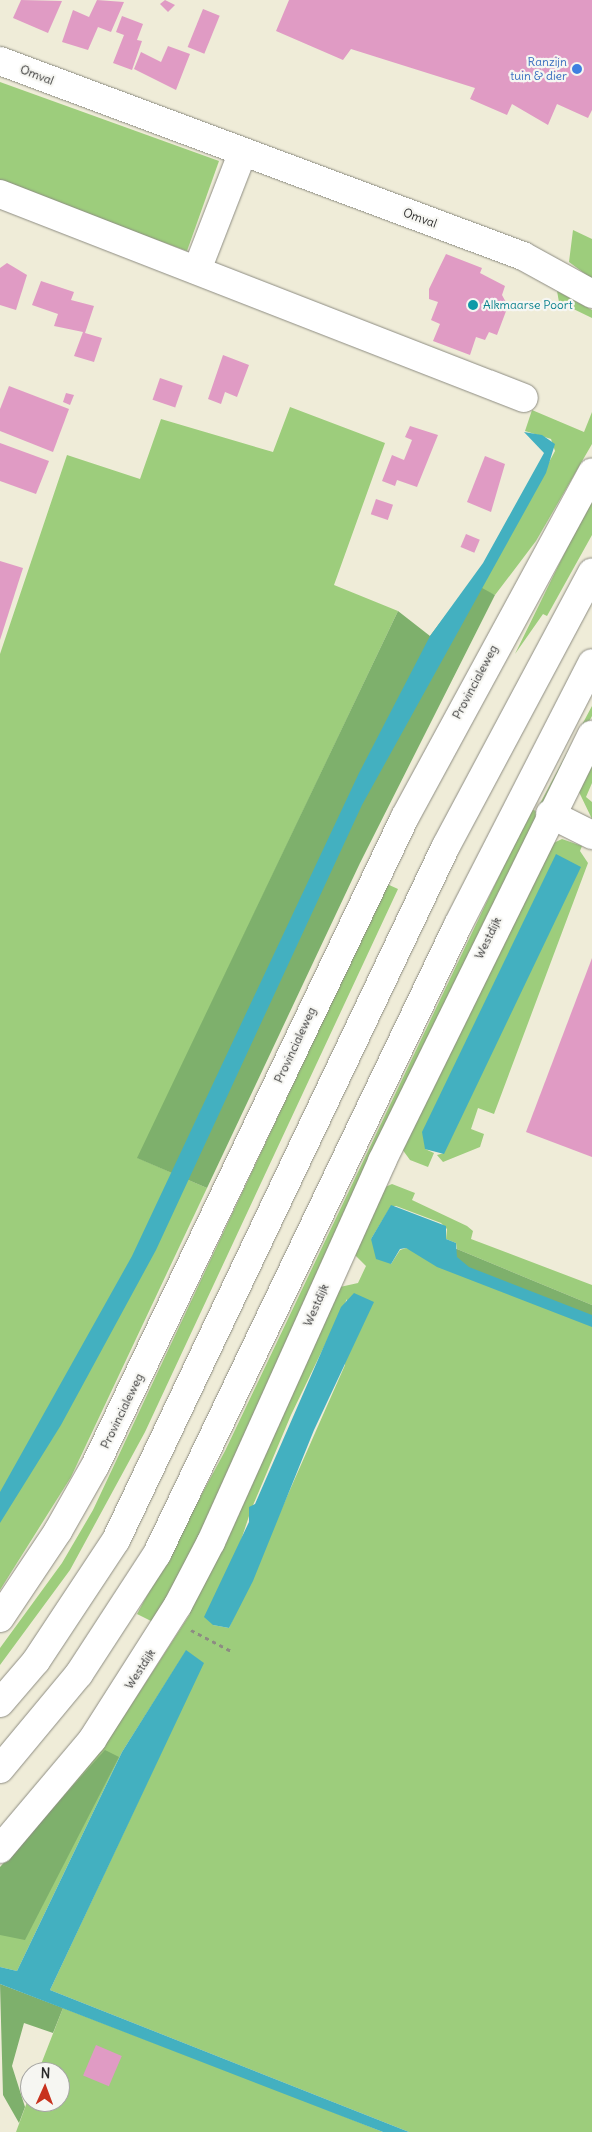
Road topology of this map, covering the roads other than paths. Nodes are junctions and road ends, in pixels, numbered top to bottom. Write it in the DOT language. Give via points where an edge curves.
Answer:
graph roads {
  1 [pos="0,61"];
  2 [pos="242,154"];
  3 [pos="0,194"];
  4 [pos="197,270"];
  5 [pos="592,294"];
  6 [pos="524,398"];
  7 [pos="592,472"];
  8 [pos="592,573"];
  9 [pos="592,663"];
  10 [pos="592,735"];
  11 [pos="550,814"];
  12 [pos="592,834"];
  13 [pos="0,1618"];
  14 [pos="0,1703"];
  15 [pos="0,1769"];
  16 [pos="0,1849"];
  1 -- 2 [label="main road, Omval"];
  2 -- 4 [label="main road"];
  2 -- 5 [label="main road, Omval" via="523,256"];
  3 -- 4 [label="main road"];
  4 -- 6 [label="main road"];
  7 -- 13 [label="main road, Provincialeweg" via="409,808 95,1466 58,1531"];
  8 -- 14 [label="main road" via="446,846 116,1540 46,1647"];
  9 -- 15 [label="main road" via="462,917 157,1554 79,1674"];
  10 -- 11 [label="main road, Westdijk"];
  11 -- 12 [label="main road"];
  11 -- 16 [label="main road, Westdijk" via="382,1161 211,1542 170,1620 92,1740"];
}
